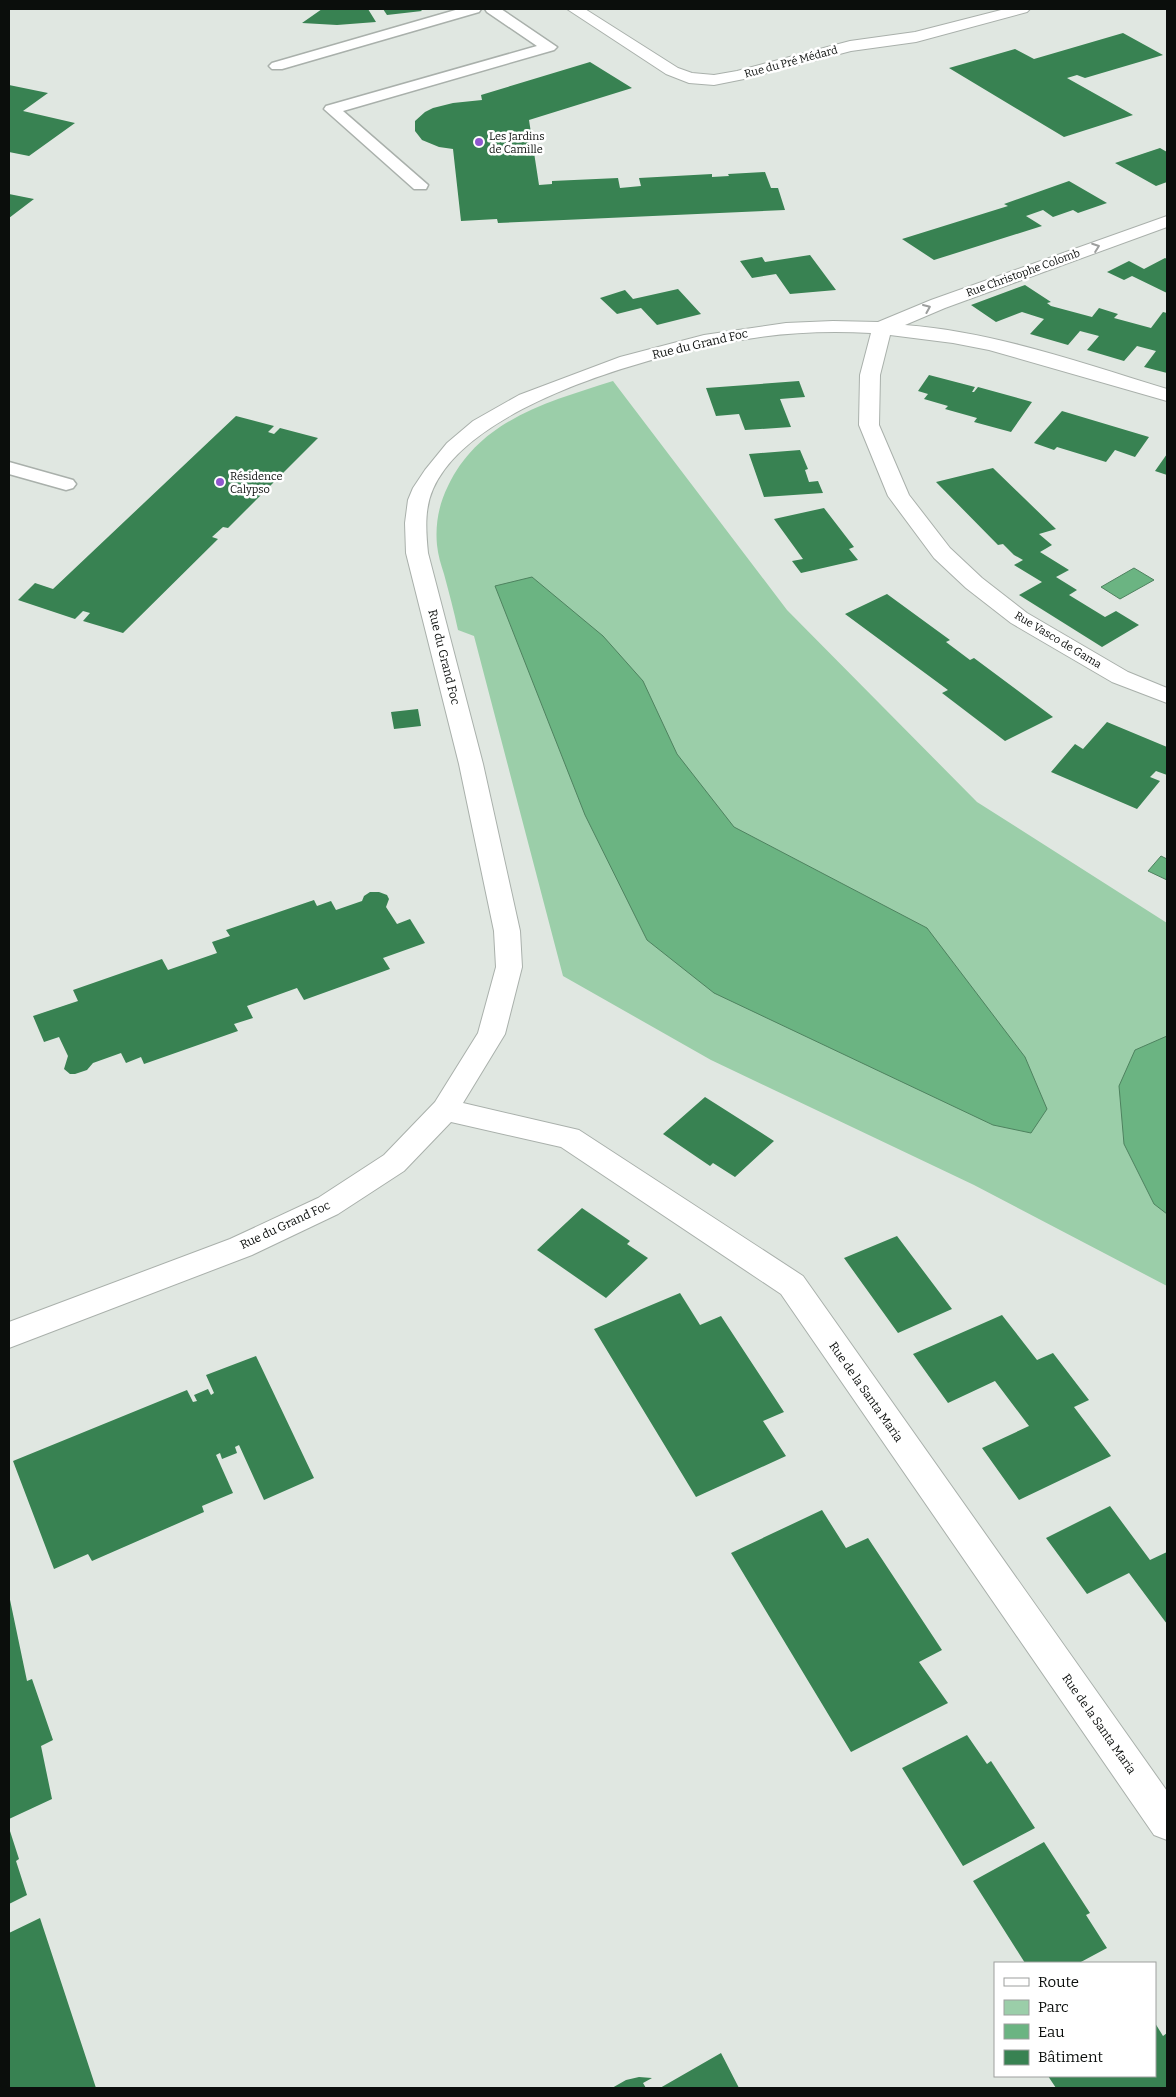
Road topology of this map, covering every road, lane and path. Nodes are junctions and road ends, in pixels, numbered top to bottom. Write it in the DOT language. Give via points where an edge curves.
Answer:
graph roads {
  1 [pos="474,9"];
  2 [pos="492,9"];
  3 [pos="575,9"];
  4 [pos="1022,9"];
  5 [pos="277,66"];
  6 [pos="420,185"];
  7 [pos="1167,222"];
  8 [pos="882,328"];
  9 [pos="1167,395"];
  10 [pos="9,468"];
  11 [pos="66,484"];
  12 [pos="1167,696"];
  13 [pos="445,1110"];
  14 [pos="9,1334"];
  15 [pos="1167,1822"];
  1 -- 5 [label="lane"];
  2 -- 6 [label="lane" via="549,47 332,109"];
  3 -- 4 [label="street, Rue du Pré Médard" via="672,71 689,78 714,80 850,46 916,37"];
  8 -- 7 [label="street, Rue Christophe Colomb, one-way" via="938,304"];
  8 -- 9 [label="street, Rue du Grand Foc" via="963,339"];
  8 -- 12 [label="street, Rue Vasco de Gama" via="870,375 869,425 899,496 942,554 1018,618 1120,677"];
  8 -- 13 [label="street, Rue du Grand Foc" via="800,328 744,334 656,354 576,379 515,404 482,424 457,444 421,491 414,521 417,553 471,764 508,931 509,967 491,1034"];
  10 -- 11 [label="lane"];
  13 -- 14 [label="street, Rue du Grand Foc" via="394,1163 328,1206 241,1247"];
  13 -- 15 [label="street, Rue de la Santa Maria" via="569,1138 792,1285"];
}
